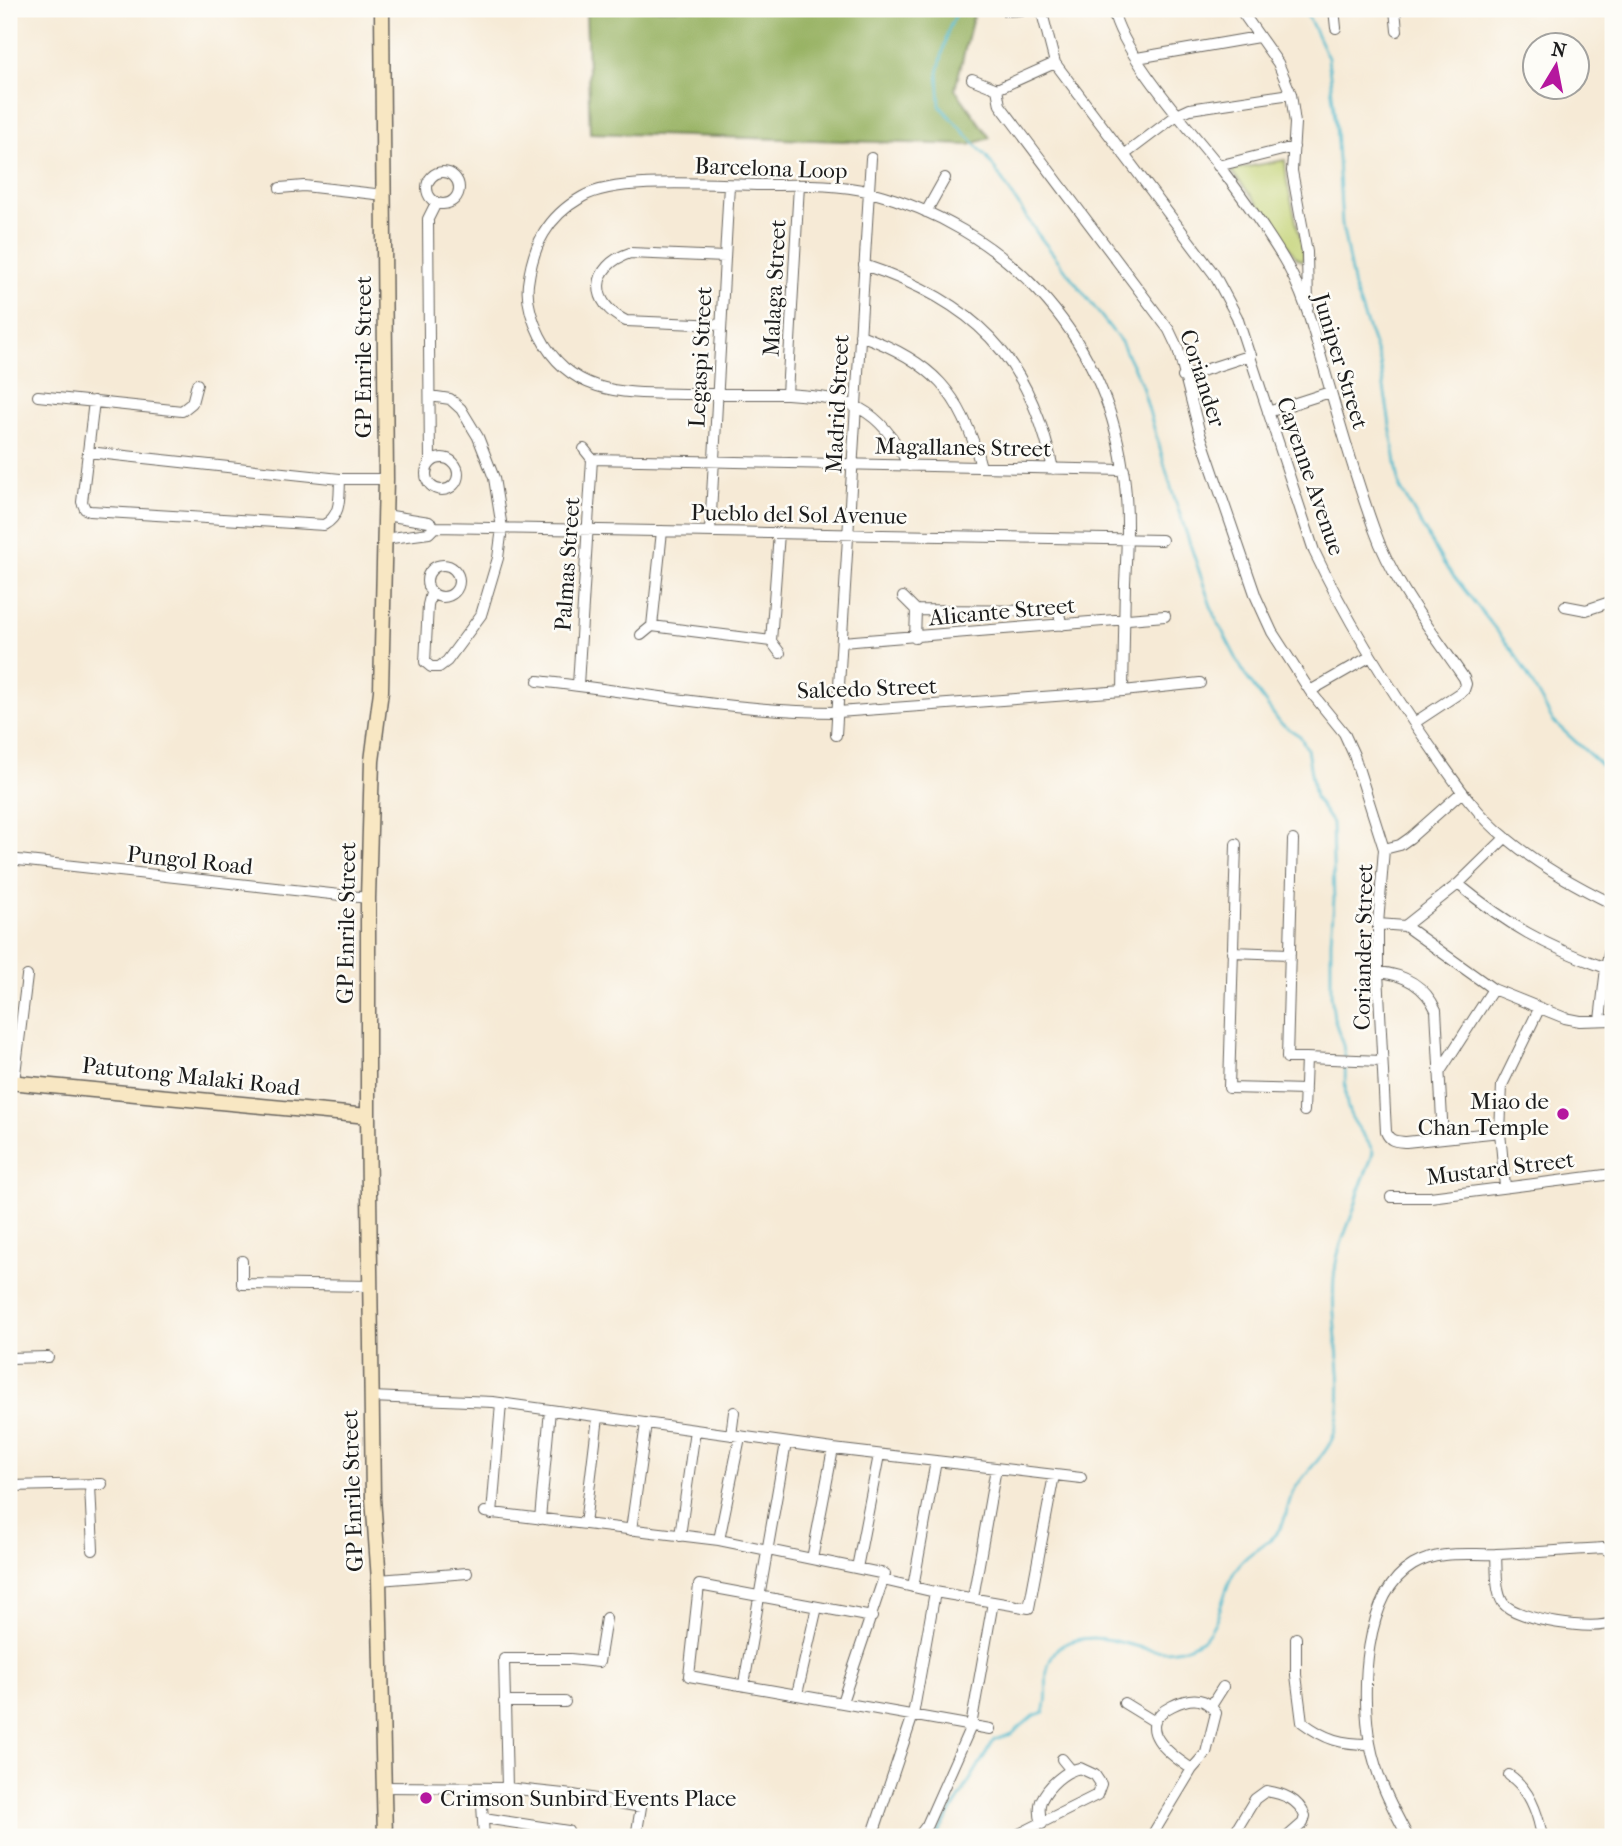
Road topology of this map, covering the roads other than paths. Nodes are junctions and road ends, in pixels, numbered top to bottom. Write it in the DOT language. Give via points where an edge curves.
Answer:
graph roads {
  1 [pos="382,9"];
  2 [pos="1035,9"];
  3 [pos="1041,9"];
  4 [pos="1113,9"];
  5 [pos="1240,9"];
  6 [pos="1334,9"];
  7 [pos="1395,9"];
  8 [pos="1006,11"];
  9 [pos="1336,28"];
  10 [pos="1397,31"];
  11 [pos="1258,37"];
  12 [pos="1137,58"];
  13 [pos="1055,63"];
  14 [pos="972,79"];
  15 [pos="997,89"];
  16 [pos="1290,94"];
  17 [pos="1177,115"];
  18 [pos="1294,147"];
  19 [pos="1124,155"];
  20 [pos="871,158"];
  21 [pos="1218,166"];
  22 [pos="945,178"];
  23 [pos="729,185"];
  24 [pos="799,185"];
  25 [pos="281,188"];
  26 [pos="869,192"];
  27 [pos="384,195"];
  28 [pos="436,203"];
  29 [pos="926,212"];
  30 [pos="725,257"];
  31 [pos="864,265"];
  32 [pos="1308,310"];
  33 [pos="721,325"];
  34 [pos="860,335"];
  35 [pos="1251,355"];
  36 [pos="1183,377"];
  37 [pos="197,384"];
  38 [pos="1330,392"];
  39 [pos="717,394"];
  40 [pos="787,394"];
  41 [pos="38,396"];
  42 [pos="430,396"];
  43 [pos="94,401"];
  44 [pos="856,404"];
  45 [pos="1268,412"];
  46 [pos="584,449"];
  47 [pos="88,452"];
  48 [pos="592,458"];
  49 [pos="713,462"];
  50 [pos="430,463"];
  51 [pos="853,464"];
  52 [pos="909,466"];
  53 [pos="981,467"];
  54 [pos="1053,469"];
  55 [pos="1124,470"];
  56 [pos="340,479"];
  57 [pos="386,479"];
  58 [pos="385,515"];
  59 [pos="435,527"];
  60 [pos="502,528"];
  61 [pos="589,530"];
  62 [pos="662,531"];
  63 [pos="710,532"];
  64 [pos="779,533"];
  65 [pos="849,534"];
  66 [pos="384,539"];
  67 [pos="1127,539"];
  68 [pos="1162,540"];
  69 [pos="431,593"];
  70 [pos="903,597"];
  71 [pos="1613,601"];
  72 [pos="1565,606"];
  73 [pos="916,610"];
  74 [pos="1165,617"];
  75 [pos="1124,620"];
  76 [pos="1062,625"];
  77 [pos="652,626"];
  78 [pos="641,635"];
  79 [pos="915,638"];
  80 [pos="771,640"];
  81 [pos="842,642"];
  82 [pos="780,653"];
  83 [pos="1371,656"];
  84 [pos="538,681"];
  85 [pos="1200,683"];
  86 [pos="578,685"];
  87 [pos="1123,691"];
  88 [pos="1310,691"];
  89 [pos="838,712"];
  90 [pos="1414,723"];
  91 [pos="836,735"];
  92 [pos="1462,792"];
  93 [pos="1505,838"];
  94 [pos="1293,840"];
  95 [pos="1236,844"];
  96 [pos="1384,849"];
  97 [pos="9,859"];
  98 [pos="1458,884"];
  99 [pos="368,898"];
  100 [pos="1613,904"];
  101 [pos="1378,924"];
  102 [pos="1405,926"];
  103 [pos="1613,934"];
  104 [pos="1232,952"];
  105 [pos="1290,954"];
  106 [pos="1606,968"];
  107 [pos="1378,972"];
  108 [pos="27,976"];
  109 [pos="1493,989"];
  110 [pos="1539,1009"];
  111 [pos="1601,1020"];
  112 [pos="1613,1020"];
  113 [pos="1306,1058"];
  114 [pos="1382,1061"];
  115 [pos="1439,1073"];
  116 [pos="12,1082"];
  117 [pos="1305,1090"];
  118 [pos="1304,1111"];
  119 [pos="368,1116"];
  120 [pos="1500,1132"];
  121 [pos="1443,1138"];
  122 [pos="1613,1174"];
  123 [pos="1505,1186"];
  124 [pos="1391,1197"];
  125 [pos="242,1261"];
  126 [pos="371,1286"];
  127 [pos="9,1357"];
  128 [pos="48,1357"];
  129 [pos="371,1397"];
  130 [pos="501,1404"];
  131 [pos="550,1410"];
  132 [pos="734,1412"];
  133 [pos="598,1417"];
  134 [pos="646,1424"];
  135 [pos="695,1430"];
  136 [pos="736,1436"];
  137 [pos="786,1443"];
  138 [pos="833,1450"];
  139 [pos="879,1455"];
  140 [pos="936,1461"];
  141 [pos="996,1468"];
  142 [pos="1054,1475"];
  143 [pos="1081,1478"];
  144 [pos="102,1484"];
  145 [pos="90,1485"];
  146 [pos="9,1486"];
  147 [pos="540,1519"];
  148 [pos="585,1524"];
  149 [pos="631,1530"];
  150 [pos="680,1536"];
  151 [pos="719,1540"];
  152 [pos="93,1550"];
  153 [pos="766,1550"];
  154 [pos="1613,1553"];
  155 [pos="1496,1554"];
  156 [pos="812,1559"];
  157 [pos="857,1569"];
  158 [pos="467,1573"];
  159 [pos="379,1580"];
  160 [pos="883,1580"];
  161 [pos="913,1587"];
  162 [pos="935,1592"];
  163 [pos="758,1596"];
  164 [pos="973,1598"];
  165 [pos="993,1602"];
  166 [pos="817,1606"];
  167 [pos="872,1617"];
  168 [pos="606,1618"];
  169 [pos="1613,1622"];
  170 [pos="1296,1638"];
  171 [pos="744,1684"];
  172 [pos="1223,1688"];
  173 [pos="797,1694"];
  174 [pos="504,1702"];
  175 [pos="565,1702"];
  176 [pos="842,1702"];
  177 [pos="1124,1703"];
  178 [pos="1211,1706"];
  179 [pos="913,1715"];
  180 [pos="1155,1722"];
  181 [pos="971,1726"];
  182 [pos="990,1729"];
  183 [pos="1370,1744"];
  184 [pos="1062,1759"];
  185 [pos="1192,1769"];
  186 [pos="1071,1770"];
  187 [pos="1509,1775"];
  188 [pos="383,1787"];
  189 [pos="508,1788"];
  190 [pos="481,1789"];
  191 [pos="484,1818"];
  192 [pos="1042,1824"];
  193 [pos="568,1831"];
  194 [pos="1236,1836"];
  195 [pos="385,1837"];
  196 [pos="484,1837"];
  197 [pos="636,1837"];
  198 [pos="872,1837"];
  199 [pos="918,1837"];
  200 [pos="1013,1837"];
  201 [pos="1151,1837"];
  202 [pos="1287,1837"];
  203 [pos="1408,1837"];
  204 [pos="1542,1837"];
  1 -- 27 [label="street, GP Enrile Street"];
  2 -- 8 [label="street"];
  3 -- 13 [label="street, Cayenne Avenue"];
  4 -- 12 [label="street, Juniper Street"];
  5 -- 11 [label="street"];
  6 -- 9 [label="street"];
  7 -- 10 [label="street"];
  11 -- 12 [label="street"];
  11 -- 16 [label="street" via="1278,63"];
  12 -- 17 [label="street, Juniper Street"];
  13 -- 15 [label="street"];
  13 -- 19 [label="street, Cayenne Avenue"];
  14 -- 15 [label="street"];
  15 -- 36 [label="street, Coriander" via="1000,106 1157,311 1178,349"];
  16 -- 17 [label="street" via="1190,109"];
  16 -- 18 [label="street"];
  17 -- 19 [label="street"];
  17 -- 21 [label="street, Juniper Street"];
  18 -- 21 [label="street"];
  18 -- 32 [label="street" via="1292,171 1307,252"];
  19 -- 35 [label="street, Cayenne Avenue" via="1214,274"];
  20 -- 26 [label="street, Madrid Street"];
  21 -- 32 [label="street, Juniper Street" via="1284,260"];
  22 -- 29 [label="street"];
  23 -- 24 [label="street, Barcelona Loop"];
  23 -- 30 [label="street, Legaspi Street"];
  23 -- 39 [label="street, Barcelona Loop" via="615,185 584,195 558,214 541,236 531,259 527,293 532,321 547,350 569,372 595,387 625,393"];
  24 -- 26 [label="street, Barcelona Loop"];
  24 -- 40 [label="street, Malaga Street"];
  25 -- 27 [label="street" via="304,186"];
  26 -- 29 [label="street, Barcelona Loop"];
  26 -- 31 [label="street, Madrid Street"];
  27 -- 57 [label="street, GP Enrile Street"];
  28 -- 42 [label="street" via="428,219"];
  29 -- 55 [label="street, Barcelona Loop" via="984,242 1027,277 1062,317 1093,368 1112,418"];
  30 -- 33 [label="street, Legaspi Street"];
  30 -- 33 [label="street" via="630,253 606,266 598,289 611,314 625,321"];
  31 -- 34 [label="street, Madrid Street"];
  31 -- 54 [label="street" via="938,295 974,321 1004,353 1028,390 1045,430"];
  32 -- 38 [label="street, Juniper Street"];
  33 -- 39 [label="street, Legaspi Street"];
  34 -- 44 [label="street, Madrid Street"];
  34 -- 53 [label="street" via="891,346 925,368 953,397 972,433"];
  35 -- 36 [label="street"];
  35 -- 45 [label="street, Cayenne Avenue"];
  36 -- 88 [label="street, Coriander" via="1256,597 1272,632"];
  37 -- 43 [label="street" via="192,403 182,411"];
  38 -- 45 [label="street"];
  38 -- 90 [label="street, Juniper Street" via="1375,532 1414,607 1465,678 1464,690"];
  39 -- 40 [label="street, Barcelona Loop"];
  39 -- 49 [label="street, Legaspi Street"];
  40 -- 44 [label="street, Barcelona Loop"];
  41 -- 43 [label="street"];
  42 -- 50 [label="street"];
  42 -- 60 [label="street" via="450,399 478,438 494,478"];
  43 -- 47 [label="street"];
  44 -- 51 [label="street, Madrid Street"];
  44 -- 52 [label="street" via="881,423"];
  45 -- 83 [label="street, Cayenne Avenue" via="1314,551"];
  46 -- 48 [label="street"];
  47 -- 56 [label="street"];
  47 -- 56 [label="street" via="82,502 90,511 324,525 334,520 338,509"];
  48 -- 49 [label="street, Magallanes Street"];
  48 -- 61 [label="street, Palmas Street"];
  49 -- 51 [label="street, Magallanes Street"];
  49 -- 63 [label="street, Legaspi Street"];
  51 -- 52 [label="street, Magallanes Street"];
  51 -- 65 [label="street, Madrid Street"];
  52 -- 53 [label="street, Magallanes Street"];
  53 -- 54 [label="street, Magallanes Street"];
  54 -- 55 [label="street, Magallanes Street"];
  55 -- 67 [label="street, Barcelona Loop"];
  56 -- 57 [label="street"];
  57 -- 58 [label="street, GP Enrile Street"];
  58 -- 59 [label="street, Pueblo del Sol Avenue"];
  58 -- 66 [label="street, GP Enrile Street"];
  59 -- 60 [label="street, Pueblo del Sol Avenue"];
  59 -- 66 [label="street, Pueblo del Sol Avenue" via="429,533"];
  60 -- 61 [label="street, Pueblo del Sol Avenue"];
  60 -- 69 [label="street" via="481,615 439,667 425,663"];
  61 -- 62 [label="street, Pueblo del Sol Avenue"];
  61 -- 86 [label="street, Palmas Street"];
  62 -- 63 [label="street, Pueblo del Sol Avenue"];
  62 -- 77 [label="street"];
  63 -- 64 [label="street, Pueblo del Sol Avenue"];
  64 -- 65 [label="street, Pueblo del Sol Avenue"];
  64 -- 80 [label="street"];
  65 -- 67 [label="street, Pueblo del Sol Avenue"];
  65 -- 81 [label="street, Madrid Street"];
  66 -- 99 [label="street, GP Enrile Street" via="381,691 372,761"];
  67 -- 68 [label="street, Pueblo del Sol Avenue"];
  67 -- 75 [label="street, Barcelona Loop"];
  70 -- 73 [label="street"];
  71 -- 72 [label="street" via="1586,610"];
  73 -- 76 [label="street" via="1058,611"];
  73 -- 79 [label="street"];
  74 -- 75 [label="street, Alicante Street"];
  75 -- 76 [label="street, Alicante Street"];
  75 -- 87 [label="street, Barcelona Loop"];
  76 -- 79 [label="street, Alicante Street"];
  77 -- 78 [label="street"];
  77 -- 80 [label="street"];
  79 -- 81 [label="street, Alicante Street"];
  80 -- 82 [label="street"];
  81 -- 89 [label="street, Madrid Street"];
  83 -- 88 [label="street"];
  83 -- 90 [label="street, Cayenne Avenue"];
  84 -- 86 [label="street, Salcedo Street"];
  85 -- 87 [label="street, Salcedo Street"];
  86 -- 89 [label="street, Salcedo Street" via="738,707"];
  87 -- 89 [label="street, Salcedo Street"];
  88 -- 96 [label="street, Coriander Street" via="1344,733"];
  89 -- 91 [label="street, Madrid Street"];
  90 -- 92 [label="street, Cayenne Avenue"];
  92 -- 93 [label="street, Cayenne Avenue"];
  92 -- 96 [label="street" via="1410,838"];
  93 -- 98 [label="street"];
  93 -- 100 [label="street, Cayenne Avenue"];
  94 -- 105 [label="street"];
  95 -- 104 [label="street"];
  96 -- 101 [label="street, Coriander Street"];
  97 -- 99 [label="street, Pungol Road"];
  98 -- 102 [label="street"];
  98 -- 106 [label="street" via="1528,936"];
  99 -- 119 [label="street, GP Enrile Street"];
  101 -- 102 [label="street"];
  101 -- 107 [label="street, Coriander Street"];
  102 -- 109 [label="street"];
  103 -- 106 [label="street"];
  104 -- 105 [label="street"];
  104 -- 117 [label="street" via="1228,1088"];
  105 -- 113 [label="street" via="1287,1058"];
  106 -- 111 [label="street"];
  107 -- 114 [label="street, Coriander Street"];
  107 -- 115 [label="street" via="1409,980 1433,1003"];
  108 -- 116 [label="street"];
  109 -- 110 [label="street"];
  109 -- 115 [label="street"];
  110 -- 111 [label="street" via="1580,1021"];
  110 -- 120 [label="street" via="1502,1086"];
  111 -- 112 [label="street"];
  113 -- 114 [label="street"];
  113 -- 117 [label="street"];
  114 -- 121 [label="street, Coriander Street" via="1389,1138 1395,1142"];
  115 -- 121 [label="street"];
  116 -- 119 [label="street, Patutong Malaki Road"];
  117 -- 118 [label="street"];
  119 -- 126 [label="street, GP Enrile Street"];
  120 -- 121 [label="street"];
  120 -- 123 [label="street"];
  122 -- 123 [label="street, Mustard Street"];
  123 -- 124 [label="street, Mustard Street" via="1430,1197"];
  125 -- 126 [label="street" via="242,1284"];
  126 -- 129 [label="street, GP Enrile Street"];
  127 -- 128 [label="street"];
  129 -- 130 [label="street"];
  129 -- 159 [label="street, GP Enrile Street"];
  130 -- 131 [label="street"];
  130 -- 147 [label="street" via="489,1513"];
  131 -- 133 [label="street"];
  131 -- 147 [label="street"];
  132 -- 136 [label="street"];
  133 -- 134 [label="street"];
  133 -- 148 [label="street"];
  134 -- 135 [label="street"];
  134 -- 149 [label="street"];
  135 -- 136 [label="street"];
  135 -- 150 [label="street"];
  136 -- 137 [label="street"];
  136 -- 151 [label="street"];
  137 -- 138 [label="street"];
  137 -- 153 [label="street"];
  138 -- 139 [label="street"];
  138 -- 156 [label="street"];
  139 -- 140 [label="street"];
  139 -- 157 [label="street"];
  140 -- 141 [label="street"];
  140 -- 161 [label="street"];
  141 -- 142 [label="street"];
  141 -- 164 [label="street"];
  142 -- 143 [label="street"];
  142 -- 165 [label="street" via="1029,1608"];
  144 -- 145 [label="street"];
  145 -- 146 [label="street"];
  145 -- 152 [label="street"];
  147 -- 148 [label="street"];
  148 -- 149 [label="street"];
  149 -- 150 [label="street"];
  150 -- 151 [label="street"];
  151 -- 153 [label="street"];
  153 -- 156 [label="street"];
  153 -- 163 [label="street"];
  154 -- 155 [label="street" via="1603,1548"];
  155 -- 169 [label="street" via="1500,1594 1509,1608 1526,1616 1577,1625"];
  155 -- 183 [label="street" via="1441,1555 1412,1566 1382,1599 1367,1677"];
  156 -- 157 [label="street"];
  157 -- 160 [label="street" via="885,1574"];
  158 -- 159 [label="street"];
  159 -- 188 [label="street, GP Enrile Street"];
  160 -- 161 [label="street"];
  160 -- 167 [label="street"];
  161 -- 162 [label="street"];
  162 -- 164 [label="street"];
  162 -- 179 [label="street"];
  163 -- 166 [label="street"];
  163 -- 171 [label="street"];
  163 -- 171 [label="street" via="699,1585 689,1676"];
  164 -- 165 [label="street"];
  165 -- 181 [label="street"];
  166 -- 167 [label="street"];
  166 -- 173 [label="street"];
  167 -- 176 [label="street"];
  168 -- 174 [label="street" via="599,1662 504,1659"];
  170 -- 183 [label="street" via="1298,1724 1343,1744"];
  171 -- 173 [label="street"];
  172 -- 178 [label="street"];
  173 -- 176 [label="street"];
  174 -- 175 [label="street"];
  174 -- 189 [label="street"];
  176 -- 179 [label="street"];
  177 -- 180 [label="street"];
  178 -- 180 [label="street" via="1199,1700 1183,1701"];
  178 -- 185 [label="street" via="1216,1713 1206,1753"];
  179 -- 181 [label="street"];
  179 -- 198 [label="street"];
  180 -- 185 [label="street" via="1162,1746"];
  181 -- 182 [label="street"];
  181 -- 199 [label="street"];
  183 -- 203 [label="street" via="1385,1793"];
  184 -- 186 [label="street"];
  185 -- 201 [label="street"];
  186 -- 192 [label="street" via="1041,1802"];
  186 -- 192 [label="street" via="1080,1768 1095,1775 1101,1784 1097,1795"];
  187 -- 204 [label="street" via="1532,1802"];
  188 -- 190 [label="street"];
  188 -- 195 [label="street, GP Enrile Street"];
  189 -- 190 [label="street"];
  189 -- 197 [label="street" via="641,1807"];
  190 -- 191 [label="street"];
  191 -- 193 [label="street"];
  191 -- 196 [label="street"];
  192 -- 200 [label="street"];
  194 -- 202 [label="street" via="1255,1799 1266,1791 1283,1794 1310,1817"];
}
